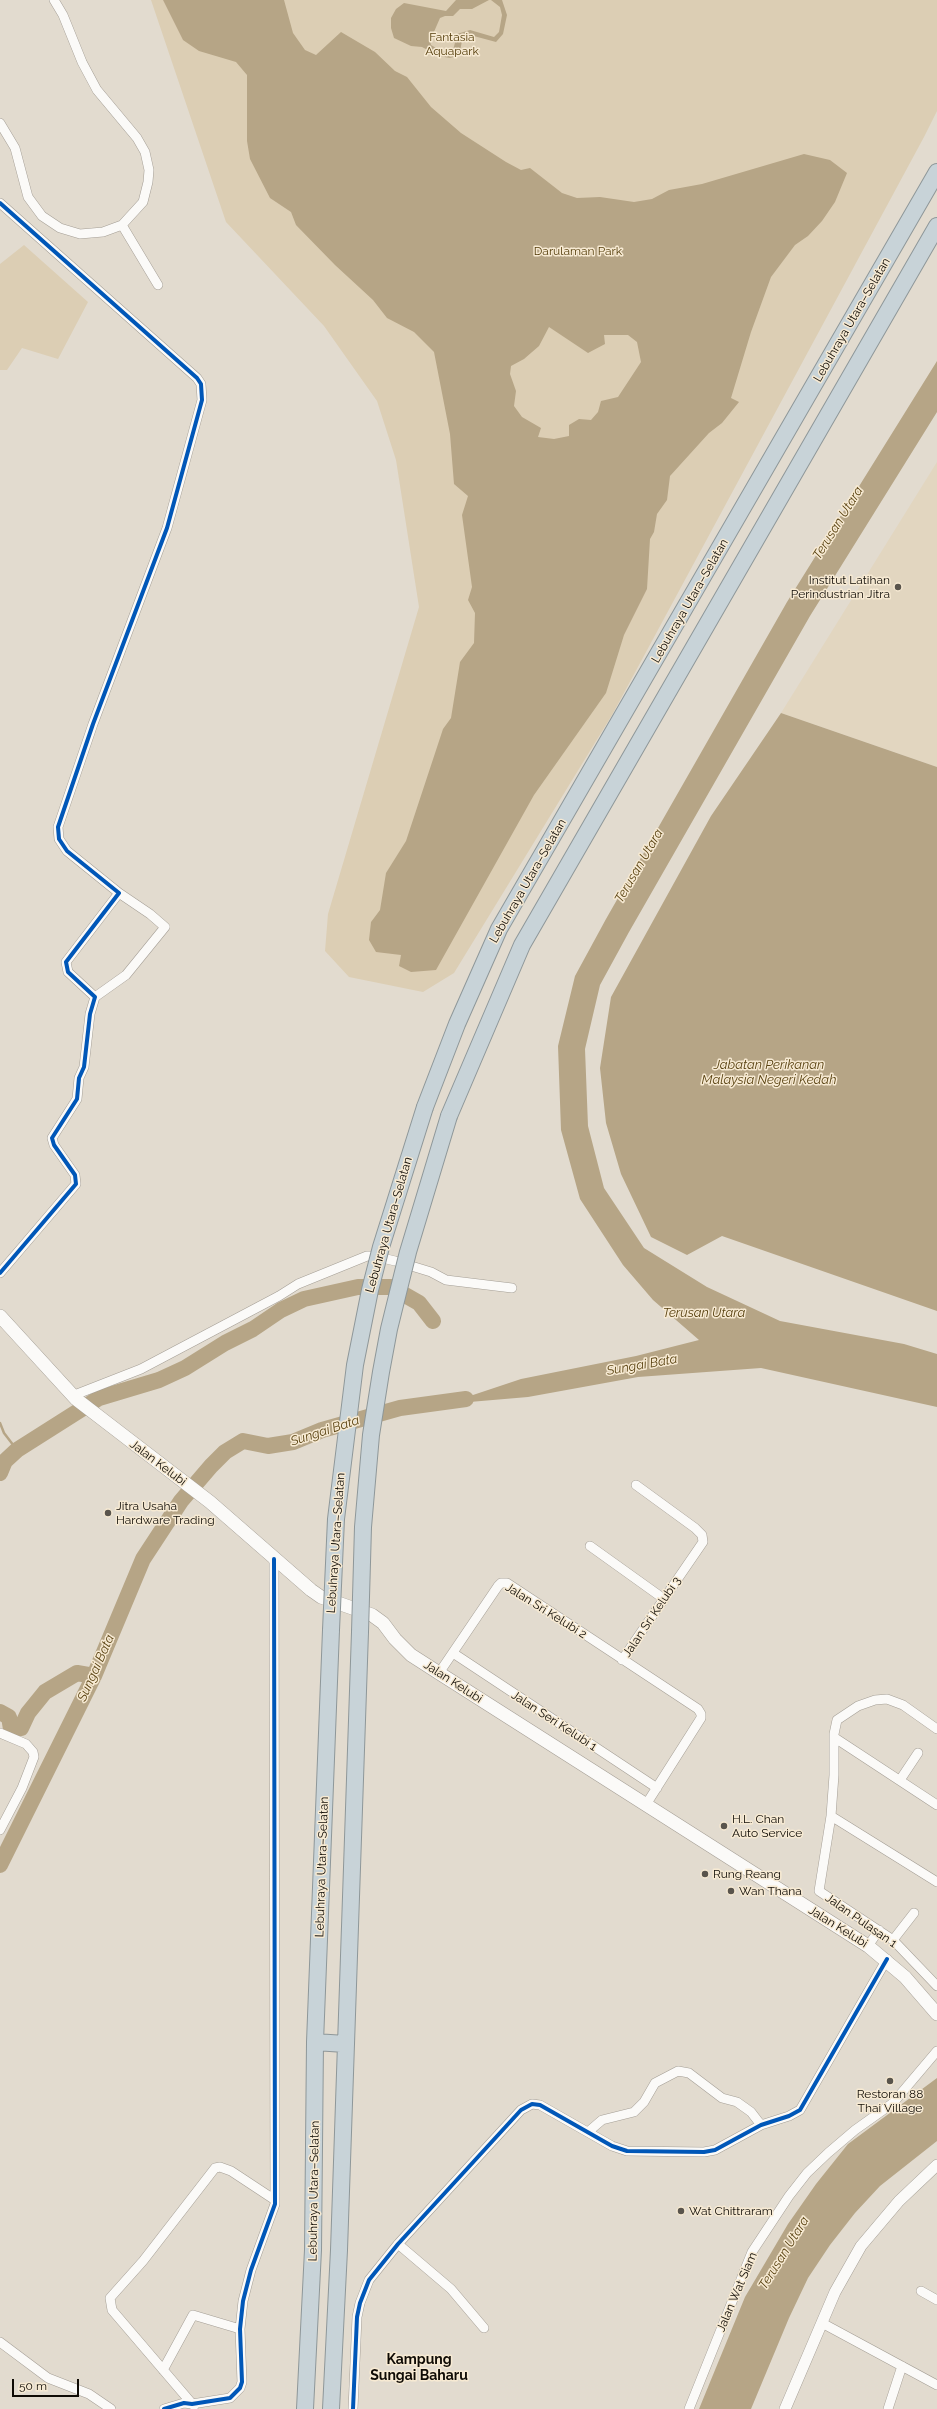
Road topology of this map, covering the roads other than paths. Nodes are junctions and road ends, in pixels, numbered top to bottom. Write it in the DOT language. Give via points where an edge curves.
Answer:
graph roads {
  1 [pos="54,0"];
  2 [pos="0,123"];
  3 [pos="937,172"];
  4 [pos="0,204"];
  5 [pos="122,225"];
  6 [pos="937,226"];
  7 [pos="158,285"];
  8 [pos="119,893"];
  9 [pos="95,997"];
  10 [pos="0,1273"];
  11 [pos="512,1288"];
  12 [pos="0,1316"];
  13 [pos="74,1398"];
  14 [pos="636,1486"];
  15 [pos="590,1546"];
  16 [pos="274,1559"];
  17 [pos="664,1599"];
  18 [pos="453,1654"];
  19 [pos="622,1660"];
  20 [pos="439,1673"];
  21 [pos="937,1729"];
  22 [pos="0,1733"];
  23 [pos="835,1738"];
  24 [pos="918,1753"];
  25 [pos="900,1780"];
  26 [pos="657,1788"];
  27 [pos="647,1803"];
  28 [pos="937,1805"];
  29 [pos="831,1816"];
  30 [pos="0,1830"];
  31 [pos="937,1882"];
  32 [pos="914,1913"];
  33 [pos="879,1930"];
  34 [pos="893,1940"];
  35 [pos="868,1946"];
  36 [pos="887,1959"];
  37 [pos="937,1986"];
  38 [pos="937,2014"];
  39 [pos="315,2042"];
  40 [pos="345,2044"];
  41 [pos="937,2051"];
  42 [pos="760,2125"];
  43 [pos="588,2132"];
  44 [pos="937,2165"];
  45 [pos="275,2200"];
  46 [pos="398,2244"];
  47 [pos="921,2291"];
  48 [pos="937,2300"];
  49 [pos="822,2323"];
  50 [pos="484,2328"];
  51 [pos="240,2329"];
  52 [pos="0,2342"];
  53 [pos="902,2366"];
  54 [pos="163,2370"];
  55 [pos="937,2385"];
  56 [pos="194,2406"];
  57 [pos="111,2409"];
  58 [pos="164,2409"];
  59 [pos="305,2409"];
  60 [pos="331,2409"];
  61 [pos="353,2409"];
  62 [pos="690,2409"];
  63 [pos="785,2409"];
  64 [pos="888,2409"];
  1 -- 5 [label="street" via="97,90 137,138 145,152 149,170 145,196 138,209"];
  2 -- 5 [label="street" via="14,148 28,196 42,216 60,228 80,234 103,232"];
  3 -- 39 [label="highway, Lebuhraya Utara–Selatan, bridge" via="498,929 425,1107 370,1290 355,1365 336,1520"];
  4 -- 8 [label="street" via="189,370 201,384 201,407 167,528 93,724 58,827 59,839 67,851"];
  5 -- 7 [label="street"];
  6 -- 40 [label="highway, bridge" via="522,945 449,1116 406,1259 381,1372 371,1435 364,1521"];
  8 -- 9 [label="street" via="66,962 68,972"];
  8 -- 9 [label="street" via="165,927 126,975"];
  9 -- 10 [label="street" via="90,1014 84,1067 79,1078 76,1099 52,1138 54,1146 75,1175 76,1184"];
  11 -- 13 [label="street" via="446,1280 431,1272 395,1261 367,1256 298,1284 141,1369"];
  12 -- 13 [label="main road, Jalan Kelubi"];
  13 -- 16 [label="main road, Jalan Kelubi" via="210,1502"];
  14 -- 17 [label="street, Jalan Sri Kelubi 3" via="702,1535 703,1542"];
  15 -- 17 [label="street"];
  16 -- 20 [label="main road, Jalan Kelubi" via="299,1582 321,1597 362,1610 377,1618 400,1644"];
  16 -- 45 [label="street"];
  17 -- 19 [label="street, Jalan Sri Kelubi 3"];
  18 -- 19 [label="street, Jalan Sri Kelubi 2" via="501,1583 507,1583"];
  18 -- 20 [label="street, Jalan Sri Kelubi 2"];
  18 -- 26 [label="street, Jalan Seri Kelubi 1"];
  19 -- 26 [label="street, Jalan Sri Kelubi 3" via="698,1709 701,1714 701,1718"];
  20 -- 27 [label="main road, Jalan Kelubi"];
  21 -- 23 [label="street" via="899,1703 882,1698 858,1706 840,1717 835,1725"];
  22 -- 30 [label="street" via="26,1744 34,1757 22,1788"];
  23 -- 25 [label="street"];
  23 -- 29 [label="street"];
  24 -- 25 [label="street"];
  25 -- 28 [label="street"];
  26 -- 27 [label="street, Jalan Sri Kelubi 3"];
  27 -- 35 [label="main road, Jalan Kelubi"];
  29 -- 31 [label="street"];
  29 -- 33 [label="street, Jalan Pulasan 1" via="818,1891"];
  32 -- 34 [label="street"];
  33 -- 34 [label="street, Jalan Pulasan 1"];
  33 -- 35 [label="street"];
  34 -- 37 [label="street, Jalan Pulasan 1"];
  35 -- 36 [label="main road, Jalan Kelubi"];
  36 -- 38 [label="main road, Jalan Kelubi"];
  36 -- 42 [label="street" via="800,2110"];
  39 -- 40 [label="highway"];
  39 -- 59 [label="highway, Lebuhraya Utara–Selatan" via="313,2250"];
  40 -- 60 [label="highway"];
  41 -- 62 [label="street, Jalan Wat Siam" via="893,2103 828,2153 807,2173 789,2196 752,2252"];
  42 -- 43 [label="street" via="714,2150 704,2152 627,2151"];
  42 -- 43 [label="street" via="751,2112 737,2102 722,2098 689,2073 678,2071 655,2083 644,2102 634,2112 602,2120"];
  43 -- 46 [label="street" via="547,2108 532,2104 525,2106"];
  44 -- 49 [label="street" via="899,2201 870,2234 850,2265"];
  45 -- 51 [label="street" via="247,2280"];
  45 -- 54 [label="street" via="231,2172 220,2167 215,2168 143,2261 112,2294 109,2300 112,2310"];
  46 -- 50 [label="street" via="451,2289"];
  46 -- 61 [label="street" via="369,2280 360,2303"];
  47 -- 48 [label="street"];
  49 -- 53 [label="street"];
  49 -- 63 [label="street"];
  51 -- 54 [label="street" via="193,2315"];
  51 -- 56 [label="street" via="242,2382 237,2392 230,2398"];
  52 -- 57 [label="street" via="48,2378 90,2394"];
  53 -- 55 [label="street"];
  53 -- 64 [label="street"];
  54 -- 56 [label="street"];
  56 -- 58 [label="street" via="184,2403"];
}
